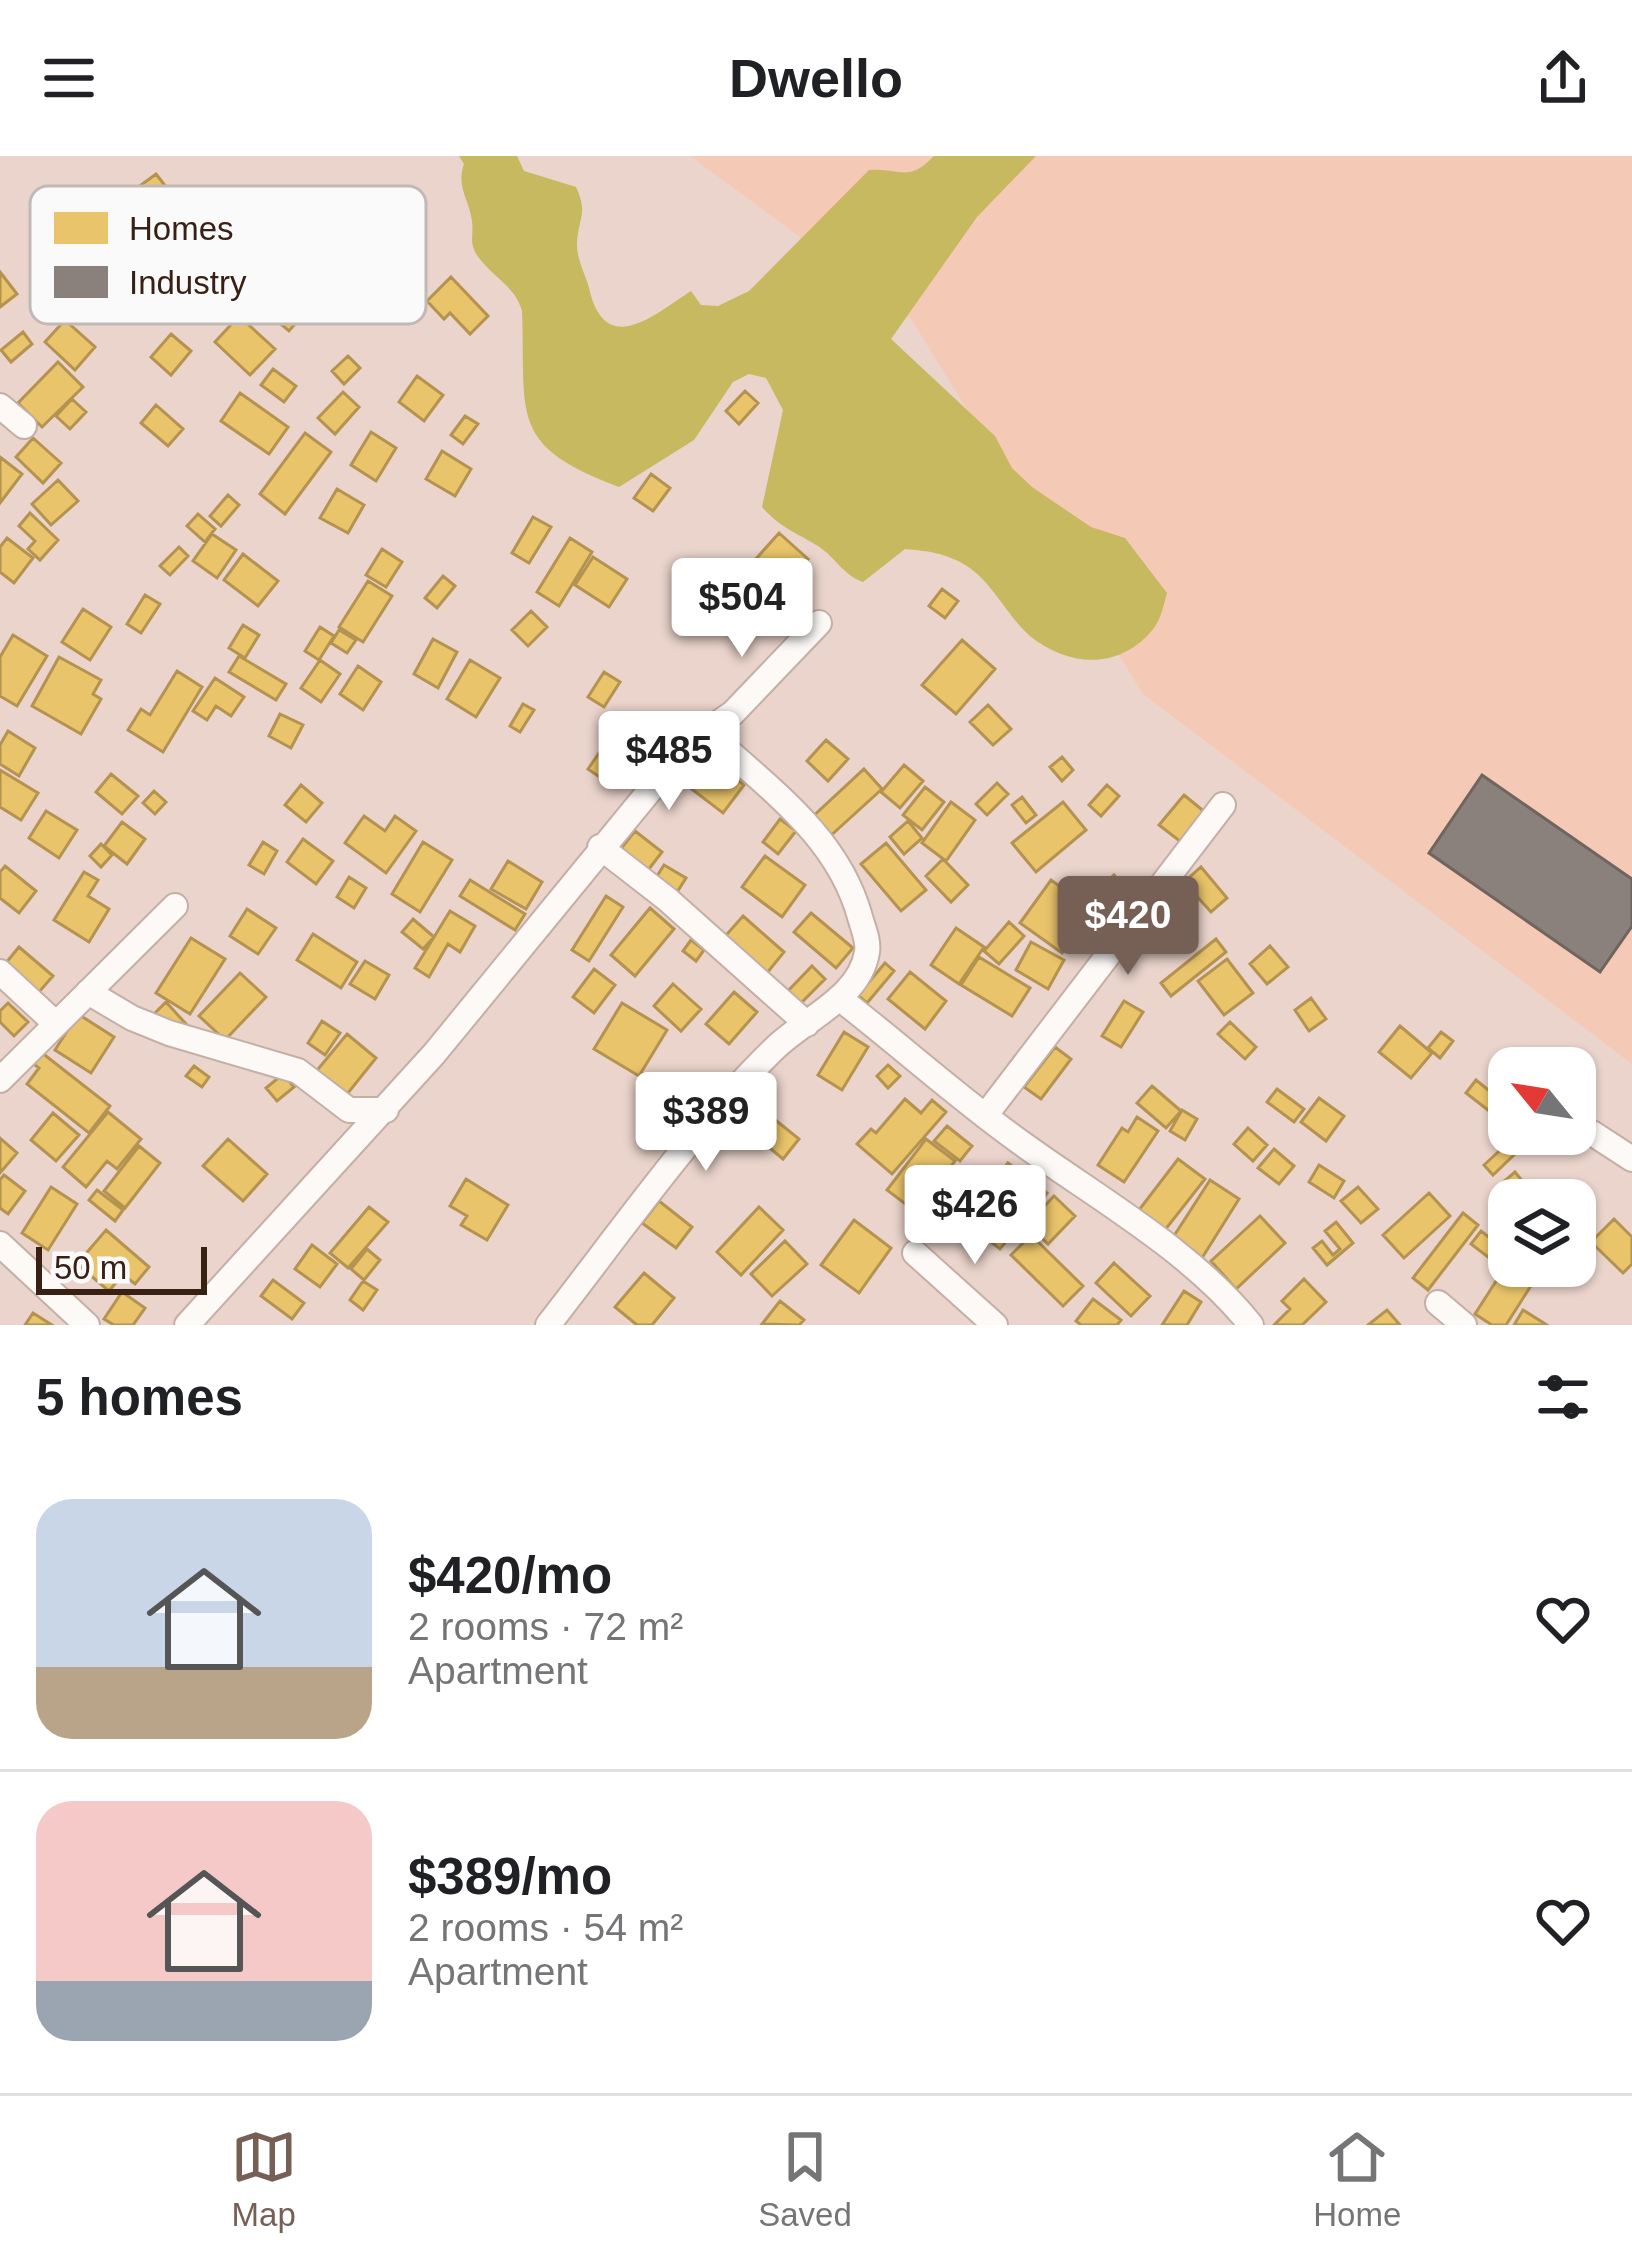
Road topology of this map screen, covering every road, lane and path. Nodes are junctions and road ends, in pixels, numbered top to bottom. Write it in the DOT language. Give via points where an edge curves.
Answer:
graph roads {
  1 [pos="0,406"];
  2 [pos="24,426"];
  3 [pos="819,623"];
  4 [pos="702,736"];
  5 [pos="1222,805"];
  6 [pos="600,847"];
  7 [pos="175,906"];
  8 [pos="0,972"];
  9 [pos="88,992"];
  10 [pos="839,998"];
  11 [pos="54,1022"];
  12 [pos="807,1024"];
  13 [pos="0,1080"];
  14 [pos="386,1110"];
  15 [pos="985,1116"];
  16 [pos="1596,1136"];
  17 [pos="1632,1160"];
  18 [pos="0,1244"];
  19 [pos="915,1253"];
  20 [pos="1438,1303"];
  21 [pos="87,1325"];
  22 [pos="187,1325"];
  23 [pos="548,1325"];
  24 [pos="995,1325"];
  25 [pos="1252,1325"];
  26 [pos="1464,1325"];
  1 -- 2 [label="street"];
  3 -- 4 [label="street"];
  4 -- 6 [label="street"];
  4 -- 10 [label="street" via="797,814 854,893 868,947 862,970"];
  5 -- 15 [label="street"];
  6 -- 12 [label="street"];
  6 -- 14 [label="street"];
  7 -- 9 [label="street"];
  8 -- 11 [label="street"];
  9 -- 11 [label="street"];
  9 -- 14 [label="street" via="169,1033 298,1071 349,1111"];
  10 -- 12 [label="street"];
  10 -- 15 [label="street"];
  11 -- 13 [label="street"];
  12 -- 23 [label="street" via="733,1090"];
  14 -- 22 [label="street"];
  15 -- 25 [label="street" via="1149,1234"];
  16 -- 17 [label="street"];
  18 -- 21 [label="street"];
  19 -- 24 [label="street"];
  20 -- 26 [label="street"];
}
